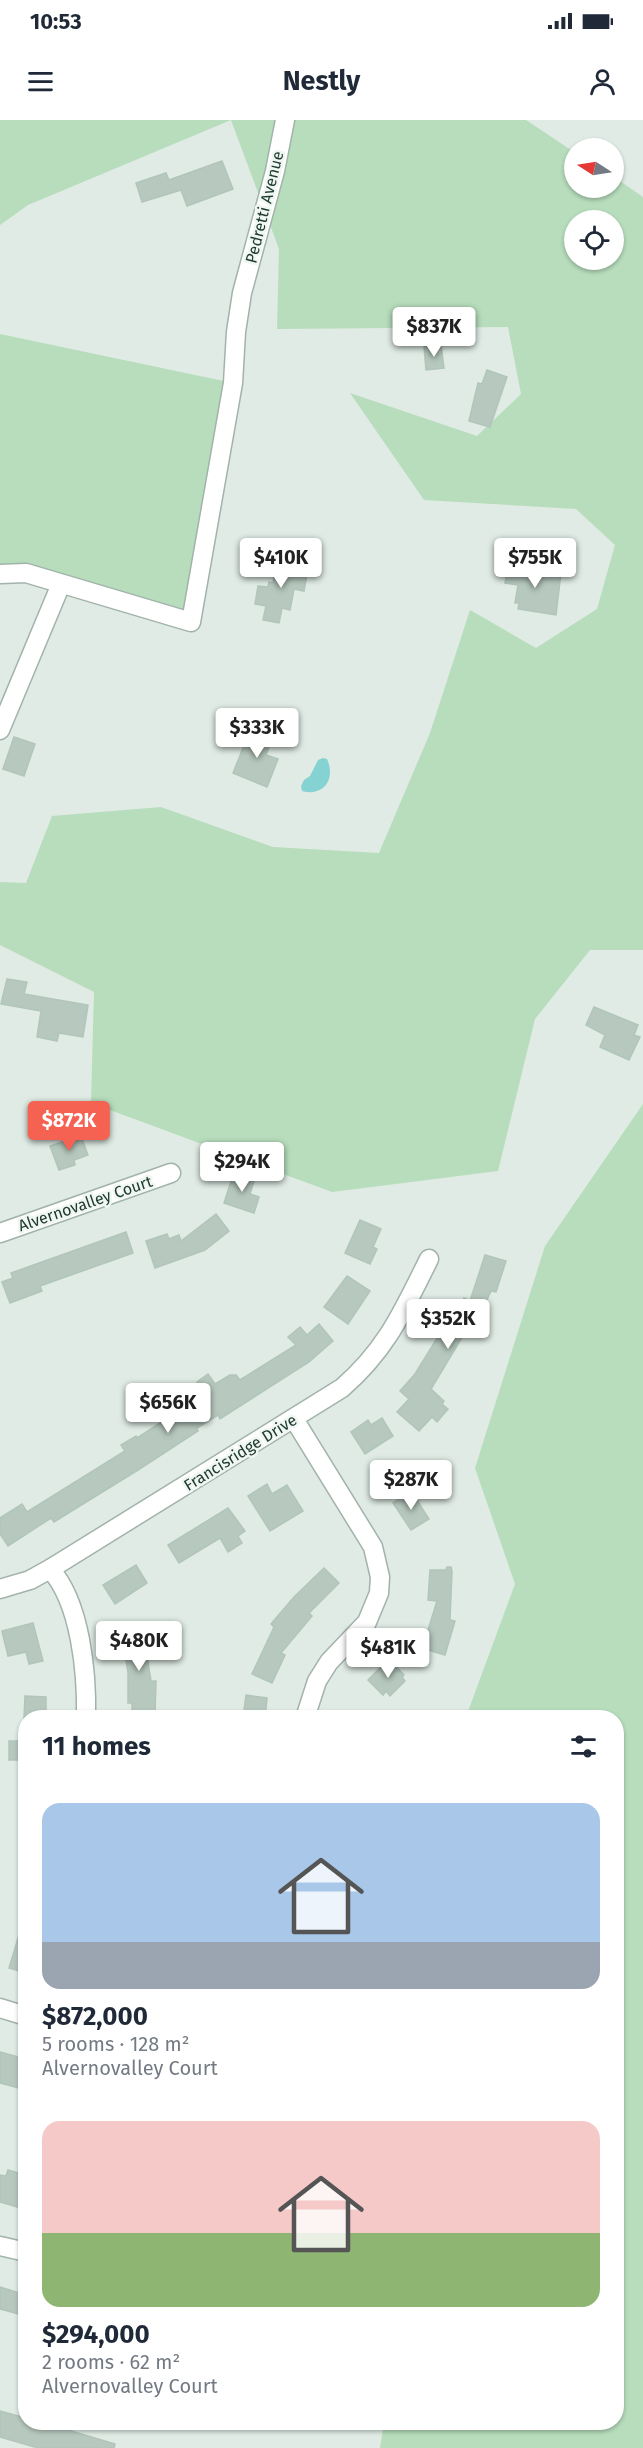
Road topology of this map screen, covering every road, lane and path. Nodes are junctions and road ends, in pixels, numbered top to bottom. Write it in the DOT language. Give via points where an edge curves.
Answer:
graph roads {
  1 [pos="285,120"];
  2 [pos="0,574"];
  3 [pos="61,584"];
  4 [pos="0,730"];
  5 [pos="171,1173"];
  6 [pos="0,1233"];
  7 [pos="429,1259"];
  8 [pos="294,1419"];
  9 [pos="50,1569"];
  10 [pos="0,1589"];
  11 [pos="86,1710"];
  12 [pos="307,1710"];
  13 [pos="0,2008"];
  14 [pos="18,2014"];
  15 [pos="0,2246"];
  16 [pos="18,2250"];
  1 -- 3 [label="street, Pedretti Avenue" via="242,293 233,383 191,622"];
  2 -- 3 [label="street" via="26,573"];
  3 -- 4 [label="street"];
  5 -- 6 [label="street, Alvernovalley Court"];
  7 -- 8 [label="street, Francisridge Drive" via="380,1350 342,1388"];
  8 -- 9 [label="street, Francisridge Drive"];
  8 -- 12 [label="street" via="373,1547 380,1577 371,1615 323,1671"];
  9 -- 10 [label="street, Francisridge Drive"];
  9 -- 11 [label="street" via="69,1602 78,1632 87,1684"];
  13 -- 14 [label="street"];
  15 -- 16 [label="street"];
}
